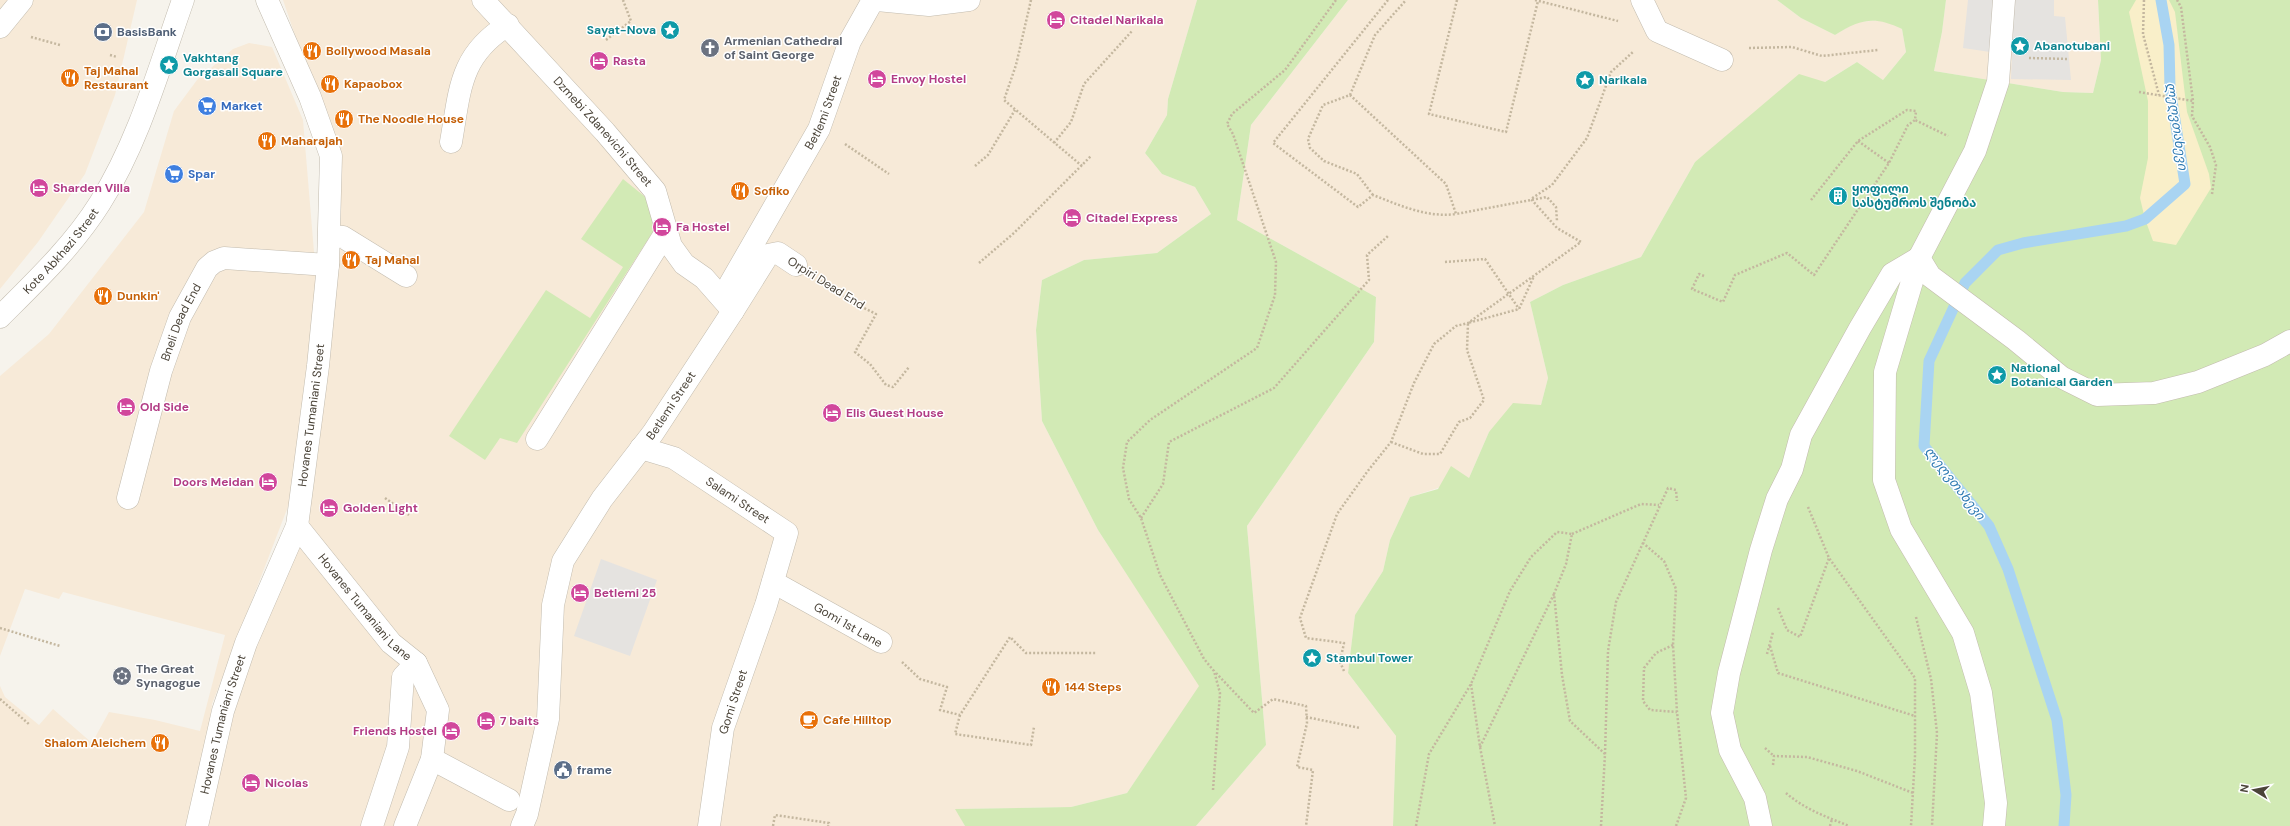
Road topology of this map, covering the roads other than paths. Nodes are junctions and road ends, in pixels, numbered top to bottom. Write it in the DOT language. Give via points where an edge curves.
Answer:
graph roads {
  1 [pos="22,0"];
  2 [pos="183,0"];
  3 [pos="267,0"];
  4 [pos="483,0"];
  5 [pos="873,0"];
  6 [pos="877,0"];
  7 [pos="969,0"];
  8 [pos="1642,0"];
  9 [pos="2004,0"];
  10 [pos="508,25"];
  11 [pos="0,27"];
  12 [pos="1722,60"];
  13 [pos="451,142"];
  14 [pos="666,232"];
  15 [pos="330,236"];
  16 [pos="328,265"];
  17 [pos="796,265"];
  18 [pos="1925,267"];
  19 [pos="406,276"];
  20 [pos="733,311"];
  21 [pos="0,317"];
  22 [pos="2290,341"];
  23 [pos="537,439"];
  24 [pos="641,448"];
  25 [pos="128,498"];
  26 [pos="297,526"];
  27 [pos="773,582"];
  28 [pos="881,642"];
  29 [pos="416,663"];
  30 [pos="432,758"];
  31 [pos="509,800"];
  32 [pos="197,826"];
  33 [pos="372,826"];
  34 [pos="405,826"];
  35 [pos="522,826"];
  36 [pos="709,826"];
  37 [pos="1761,826"];
  38 [pos="1994,826"];
  1 -- 11 [label="street"];
  2 -- 21 [label="street, Kote Abkhazi Street" via="134,139 100,203 56,262"];
  3 -- 15 [label="street, Hovanes Tumaniani Street" via="310,97 331,156"];
  4 -- 10 [label="street, Dzmebi Zdanevichi Street"];
  5 -- 20 [label="street, Betlemi Street" via="850,41 819,129 730,284"];
  6 -- 7 [label="street" via="929,5"];
  8 -- 12 [label="street" via="1657,31"];
  9 -- 18 [label="street" via="1998,82 1975,151"];
  10 -- 13 [label="street" via="496,32 475,52 462,80"];
  10 -- 14 [label="street, Dzmebi Zdanevichi Street" via="655,191"];
  14 -- 20 [label="street, Dzmebi Zdanevichi Street" via="671,246 684,264 704,278"];
  14 -- 23 [label="street"];
  15 -- 16 [label="street, Hovanes Tumaniani Street"];
  15 -- 19 [label="street" via="344,237"];
  16 -- 25 [label="street, Bneli Dead End" via="224,258 207,268 180,317 164,364"];
  16 -- 26 [label="street, Hovanes Tumaniani Street"];
  17 -- 20 [label="street, Orpiri Dead End" via="778,253 768,255"];
  18 -- 22 [label="street" via="2061,377 2097,395 2154,394 2198,382 2265,355"];
  18 -- 37 [label="street" via="1892,274 1860,328 1801,435 1792,469 1777,499 1761,550 1729,673 1722,713 1730,750 1755,798"];
  18 -- 38 [label="street" via="1885,372 1884,480 1901,529 1963,633 1980,693 1996,803"];
  20 -- 24 [label="street, Betlemi Street"];
  24 -- 27 [label="street, Salami Street" via="674,458 787,533"];
  24 -- 35 [label="street, Betlemi Street" via="602,500 563,561 552,605 548,718 527,814"];
  26 -- 29 [label="street, Hovanes Tumaniani Lane" via="391,643"];
  26 -- 32 [label="street, Hovanes Tumaniani Street" via="246,643 223,711"];
  27 -- 28 [label="street, Gomi 1st Lane"];
  27 -- 36 [label="street, Gomi Street" via="723,728"];
  29 -- 30 [label="street, Hovanes Tumaniani Lane" via="438,710"];
  29 -- 33 [label="street" via="403,677 398,747"];
  30 -- 31 [label="street"];
  30 -- 34 [label="street, Hovanes Tumaniani Lane"];
}
